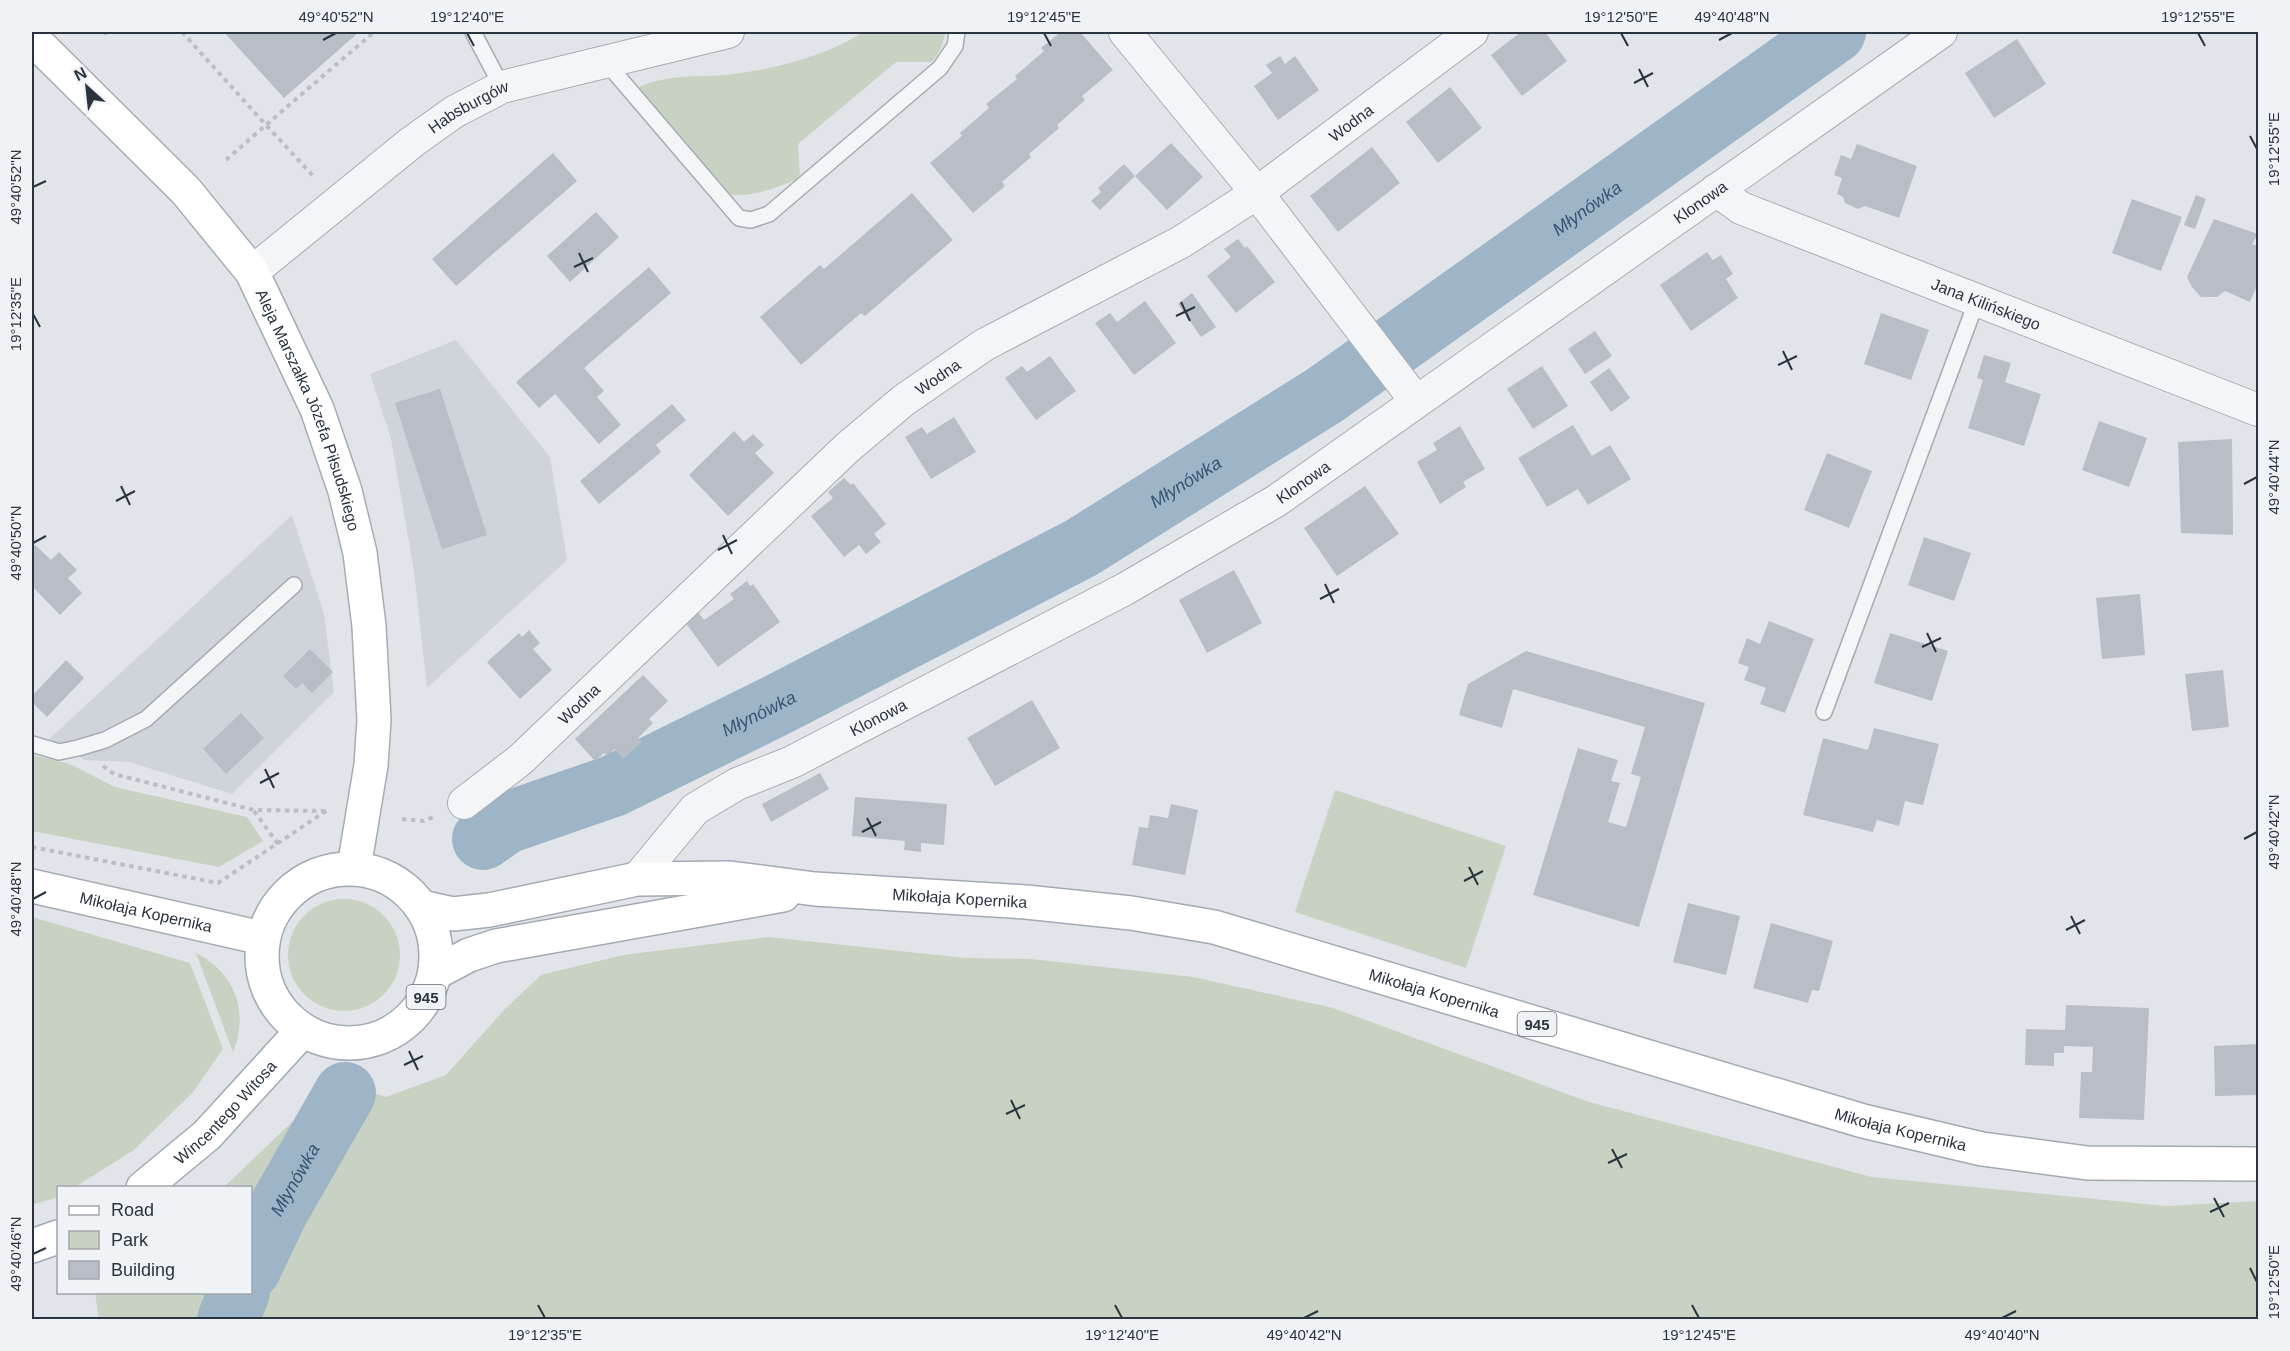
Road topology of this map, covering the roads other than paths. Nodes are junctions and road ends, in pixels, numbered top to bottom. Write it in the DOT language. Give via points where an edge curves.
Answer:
graph roads {
  1 [pos="473,32"];
  2 [pos="728,32"];
  3 [pos="957,32"];
  4 [pos="1125,32"];
  5 [pos="1472,32"];
  6 [pos="1941,32"];
  7 [pos="32,38"];
  8 [pos="604,60"];
  9 [pos="502,87"];
  10 [pos="1716,190"];
  11 [pos="1257,193"];
  12 [pos="252,272"];
  13 [pos="1977,300"];
  14 [pos="1416,401"];
  15 [pos="2259,410"];
  16 [pos="294,585"];
  17 [pos="1824,712"];
  18 [pos="32,744"];
  19 [pos="464,802"];
  20 [pos="354,868"];
  21 [pos="637,879"];
  22 [pos="32,886"];
  23 [pos="814,889"];
  24 [pos="422,907"];
  25 [pos="262,938"];
  26 [pos="435,973"];
  27 [pos="302,1031"];
  28 [pos="2259,1164"];
  29 [pos="145,1186"];
  30 [pos="57,1237"];
  31 [pos="32,1246"];
  1 -- 9 [label="lane"];
  2 -- 8 [label="street, Habsburgów"];
  3 -- 8 [label="lane" via="955,46 940,68 769,214 751,220 739,218"];
  4 -- 11 [label="street"];
  5 -- 11 [label="street, Wodna"];
  6 -- 10 [label="street, Klonowa"];
  7 -- 12 [label="main road, Aleja Marszałka Józefa Piłsudskiego" via="186,191"];
  8 -- 9 [label="street, Habsburgów"];
  9 -- 12 [label="street, Habsburgów" via="453,112 412,142"];
  10 -- 13 [label="street, Jana Kilińskiego" via="1741,208"];
  10 -- 14 [label="street, Klonowa"];
  11 -- 14 [label="street"];
  11 -- 19 [label="street, Wodna" via="1181,242 984,345 904,400 847,448 520,760"];
  12 -- 20 [label="main road, Aleja Marszałka Józefa Piłsudskiego" via="318,409 360,553 374,720 371,765"];
  13 -- 15 [label="street, Jana Kilińskiego"];
  13 -- 17 [label="lane"];
  14 -- 21 [label="street, Klonowa" via="1276,501 1125,589 792,762 737,784 695,809"];
  16 -- 18 [label="lane" via="146,719 105,740 78,748 59,752"];
  20 -- 24 [label="main road, 945" via="396,882"];
  20 -- 25 [label="main road, 945" via="330,870 306,879 286,894 271,915"];
  21 -- 23 [label="main road, Mikołaja Kopernika / 945" via="730,878"];
  21 -- 24 [label="main road, Mikołaja Kopernika / 945" via="489,910 453,914"];
  22 -- 25 [label="main road, Mikołaja Kopernika"];
  23 -- 26 [label="main road, Mikołaja Kopernika / 945" via="496,946"];
  23 -- 28 [label="main road, Mikołaja Kopernika / 945" via="1026,902 1214,927 1863,1121 1982,1149 2087,1163"];
  24 -- 26 [label="main road, 945" via="437,950"];
  25 -- 27 [label="main road, 945" via="261,965 268,990 281,1013"];
  26 -- 27 [label="main road, 945" via="426,1000 408,1022 383,1036 356,1043 328,1041"];
  27 -- 29 [label="main road, Wincentego Witosa" via="207,1135"];
  30 -- 31 [label="main road"];
}
